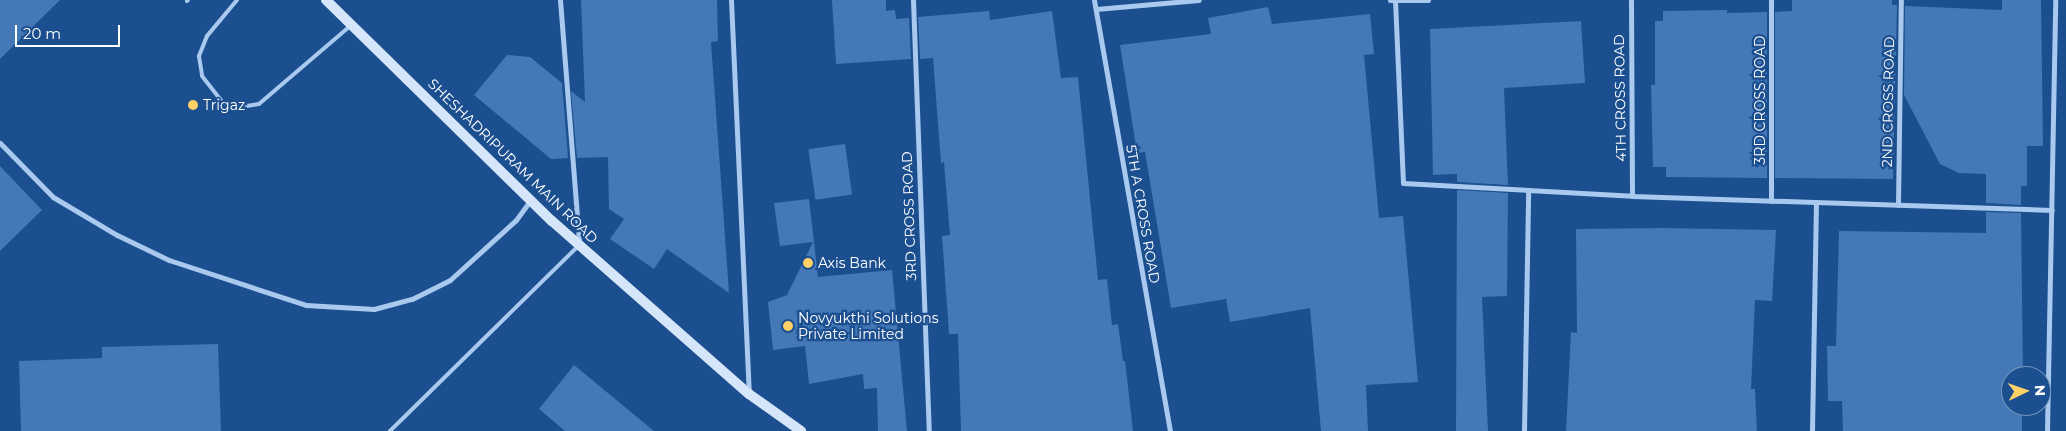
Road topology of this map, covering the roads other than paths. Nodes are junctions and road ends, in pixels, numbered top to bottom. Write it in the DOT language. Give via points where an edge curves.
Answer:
graph roads {
  1 [pos="237,0"];
  2 [pos="326,0"];
  3 [pos="560,0"];
  4 [pos="731,0"];
  5 [pos="913,0"];
  6 [pos="1094,0"];
  7 [pos="1198,0"];
  8 [pos="1390,0"];
  9 [pos="1394,0"];
  10 [pos="1428,0"];
  11 [pos="1631,0"];
  12 [pos="1771,0"];
  13 [pos="1902,0"];
  14 [pos="2055,0"];
  15 [pos="1096,9"];
  16 [pos="352,24"];
  17 [pos="0,143"];
  18 [pos="1528,190"];
  19 [pos="1632,196"];
  20 [pos="531,199"];
  21 [pos="1771,201"];
  22 [pos="1816,202"];
  23 [pos="1898,205"];
  24 [pos="2052,210"];
  25 [pos="579,245"];
  26 [pos="750,394"];
  27 [pos="390,431"];
  28 [pos="801,431"];
  29 [pos="928,431"];
  30 [pos="1170,431"];
  31 [pos="1524,431"];
  32 [pos="1812,431"];
  33 [pos="2047,431"];
  1 -- 16 [label="lane" via="207,36 199,56 202,76 223,104 259,104"];
  2 -- 16 [label="street, SHESHADRIPURAM MAIN ROAD"];
  3 -- 25 [label="street"];
  4 -- 26 [label="street"];
  5 -- 29 [label="street, 3RD CROSS ROAD"];
  6 -- 15 [label="street, 5TH A CROSS ROAD"];
  7 -- 15 [label="street"];
  8 -- 9 [label="street"];
  9 -- 10 [label="street"];
  9 -- 18 [label="street" via="1404,183"];
  11 -- 19 [label="street, 4TH CROSS ROAD"];
  12 -- 21 [label="street, 3RD CROSS ROAD"];
  13 -- 23 [label="street, 2ND CROSS ROAD"];
  14 -- 24 [label="street"];
  15 -- 30 [label="street, 5TH A CROSS ROAD"];
  16 -- 20 [label="street, SHESHADRIPURAM MAIN ROAD"];
  17 -- 20 [label="street" via="53,197 117,236 169,260 306,305 374,309 412,299 450,280 516,220"];
  18 -- 19 [label="street"];
  18 -- 31 [label="street"];
  19 -- 21 [label="street"];
  20 -- 25 [label="street, SHESHADRIPURAM MAIN ROAD"];
  21 -- 22 [label="street"];
  22 -- 23 [label="street"];
  22 -- 32 [label="street"];
  23 -- 24 [label="street"];
  24 -- 33 [label="street"];
  25 -- 26 [label="street, SHESHADRIPURAM MAIN ROAD"];
  25 -- 27 [label="lane"];
  26 -- 28 [label="street, SHESHADRIPURAM MAIN ROAD"];
}
